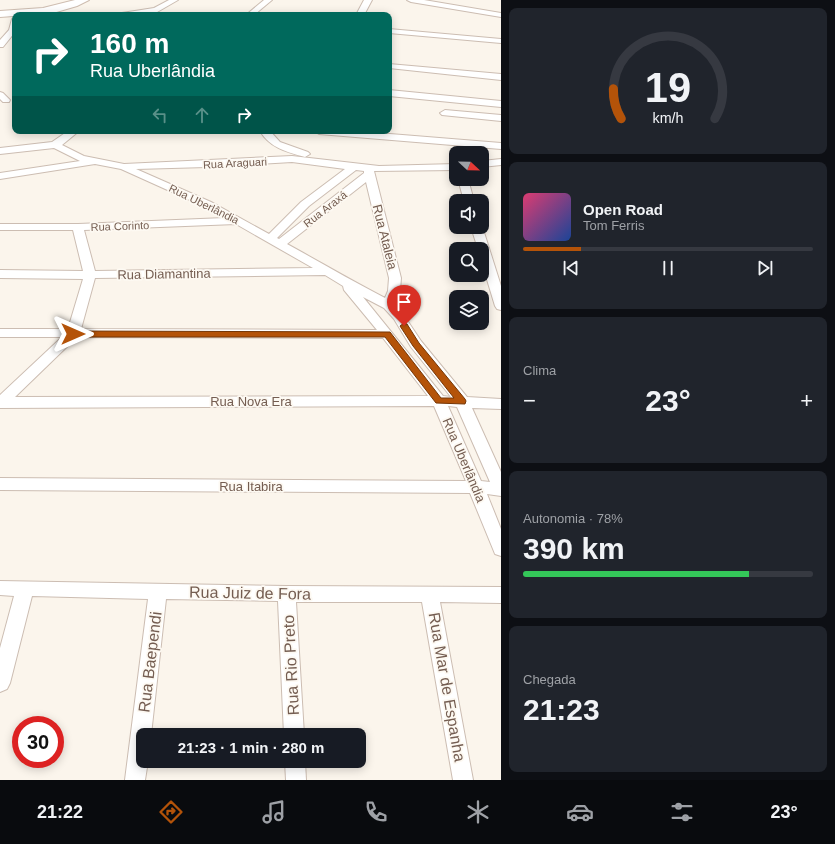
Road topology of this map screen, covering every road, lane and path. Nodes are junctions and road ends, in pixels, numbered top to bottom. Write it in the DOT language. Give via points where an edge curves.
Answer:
graph roads {
  1 [pos="84,0"];
  2 [pos="174,0"];
  3 [pos="268,0"];
  4 [pos="368,0"];
  5 [pos="411,0"];
  6 [pos="69,2"];
  7 [pos="0,9"];
  8 [pos="155,10"];
  9 [pos="39,12"];
  10 [pos="142,12"];
  11 [pos="152,12"];
  12 [pos="254,12"];
  13 [pos="362,12"];
  14 [pos="0,14"];
  15 [pos="12,14"];
  16 [pos="12,15"];
  17 [pos="501,15"];
  18 [pos="12,30"];
  19 [pos="392,31"];
  20 [pos="0,32"];
  21 [pos="12,32"];
  22 [pos="501,41"];
  23 [pos="0,45"];
  24 [pos="392,66"];
  25 [pos="501,77"];
  26 [pos="392,93"];
  27 [pos="501,104"];
  28 [pos="445,112"];
  29 [pos="501,118"];
  30 [pos="70,134"];
  31 [pos="267,134"];
  32 [pos="355,134"];
  33 [pos="55,146"];
  34 [pos="501,146"];
  35 [pos="0,151"];
  36 [pos="97,162"];
  37 [pos="501,162"];
  38 [pos="489,163"];
  39 [pos="124,166"];
  40 [pos="350,166"];
  41 [pos="449,167"];
  42 [pos="369,171"];
  43 [pos="0,176"];
  44 [pos="240,222"];
  45 [pos="0,227"];
  46 [pos="78,227"];
  47 [pos="479,234"];
  48 [pos="275,242"];
  49 [pos="328,270"];
  50 [pos="0,274"];
  51 [pos="90,275"];
  52 [pos="344,282"];
  53 [pos="388,305"];
  54 [pos="501,306"];
  55 [pos="0,333"];
  56 [pos="73,334"];
  57 [pos="387,334"];
  58 [pos="439,401"];
  59 [pos="462,401"];
  60 [pos="0,402"];
  61 [pos="501,404"];
  62 [pos="0,484"];
  63 [pos="476,488"];
  64 [pos="501,489"];
  65 [pos="501,549"];
  66 [pos="0,588"];
  67 [pos="25,588"];
  68 [pos="158,592"];
  69 [pos="287,594"];
  70 [pos="430,595"];
  71 [pos="501,595"];
  72 [pos="0,683"];
  73 [pos="294,728"];
  74 [pos="295,768"];
  75 [pos="135,780"];
  76 [pos="296,780"];
  77 [pos="463,780"];
  1 -- 6 [label="street"];
  2 -- 8 [label="street"];
  3 -- 12 [label="street"];
  4 -- 13 [label="street"];
  5 -- 17 [label="street"];
  6 -- 9 [label="street" via="55,10"];
  7 -- 15 [label="street"];
  8 -- 10 [label="street"];
  8 -- 11 [label="street"];
  14 -- 16 [label="street"];
  18 -- 20 [label="street"];
  19 -- 22 [label="street"];
  21 -- 23 [label="street"];
  24 -- 25 [label="street"];
  26 -- 27 [label="street"];
  28 -- 29 [label="street"];
  30 -- 33 [label="street"];
  31 -- 40 [label="street" via="284,148"];
  32 -- 34 [label="street"];
  33 -- 35 [label="street"];
  33 -- 36 [label="street, Rua Uberlândia"];
  36 -- 39 [label="street, Rua Uberlândia"];
  36 -- 43 [label="street"];
  37 -- 38 [label="street"];
  39 -- 40 [label="street, Rua Araguari" via="292,159"];
  39 -- 44 [label="street, Rua Uberlândia"];
  40 -- 42 [label="street"];
  40 -- 48 [label="street, Rua Araxá" via="305,204"];
  41 -- 42 [label="street"];
  42 -- 48 [label="street, Rua Araxá"];
  42 -- 53 [label="street, Rua Ataleia" via="395,278 394,291"];
  44 -- 46 [label="street, Rua Corinto"];
  44 -- 48 [label="street, Rua Uberlândia"];
  45 -- 46 [label="street, Rua Corinto"];
  46 -- 51 [label="street"];
  47 -- 54 [label="street"];
  48 -- 49 [label="street, Rua Uberlândia"];
  49 -- 51 [label="street, Rua Diamantina"];
  49 -- 52 [label="street, Rua Uberlândia"];
  50 -- 51 [label="street, Rua Diamantina"];
  51 -- 56 [label="street"];
  52 -- 53 [label="street, Rua Uberlândia"];
  52 -- 57 [label="street, Rua Uberlândia"];
  53 -- 59 [label="street, Rua Uberlândia"];
  55 -- 56 [label="street"];
  56 -- 57 [label="street"];
  56 -- 60 [label="street"];
  57 -- 58 [label="street, Rua Uberlândia"];
  58 -- 59 [label="street, Rua Nova Era"];
  58 -- 60 [label="street, Rua Nova Era"];
  58 -- 63 [label="street, Rua Uberlândia"];
  59 -- 61 [label="street, Rua Nova Era"];
  59 -- 64 [label="street, Rua Uberlândia"];
  62 -- 63 [label="street, Rua Itabira"];
  63 -- 64 [label="street, Rua Itabira"];
  63 -- 65 [label="street, Rua Uberlândia"];
  66 -- 67 [label="street, Rua Juiz de Fora"];
  67 -- 68 [label="street, Rua Juiz de Fora"];
  67 -- 72 [label="street"];
  68 -- 69 [label="street, Rua Juiz de Fora"];
  68 -- 75 [label="street, Rua Baependi"];
  69 -- 70 [label="street, Rua Juiz de Fora"];
  69 -- 73 [label="street, Rua Rio Preto"];
  70 -- 71 [label="street, Rua Juiz de Fora"];
  70 -- 77 [label="street, Rua Mar de Espanha"];
  74 -- 76 [label="street"];
}
